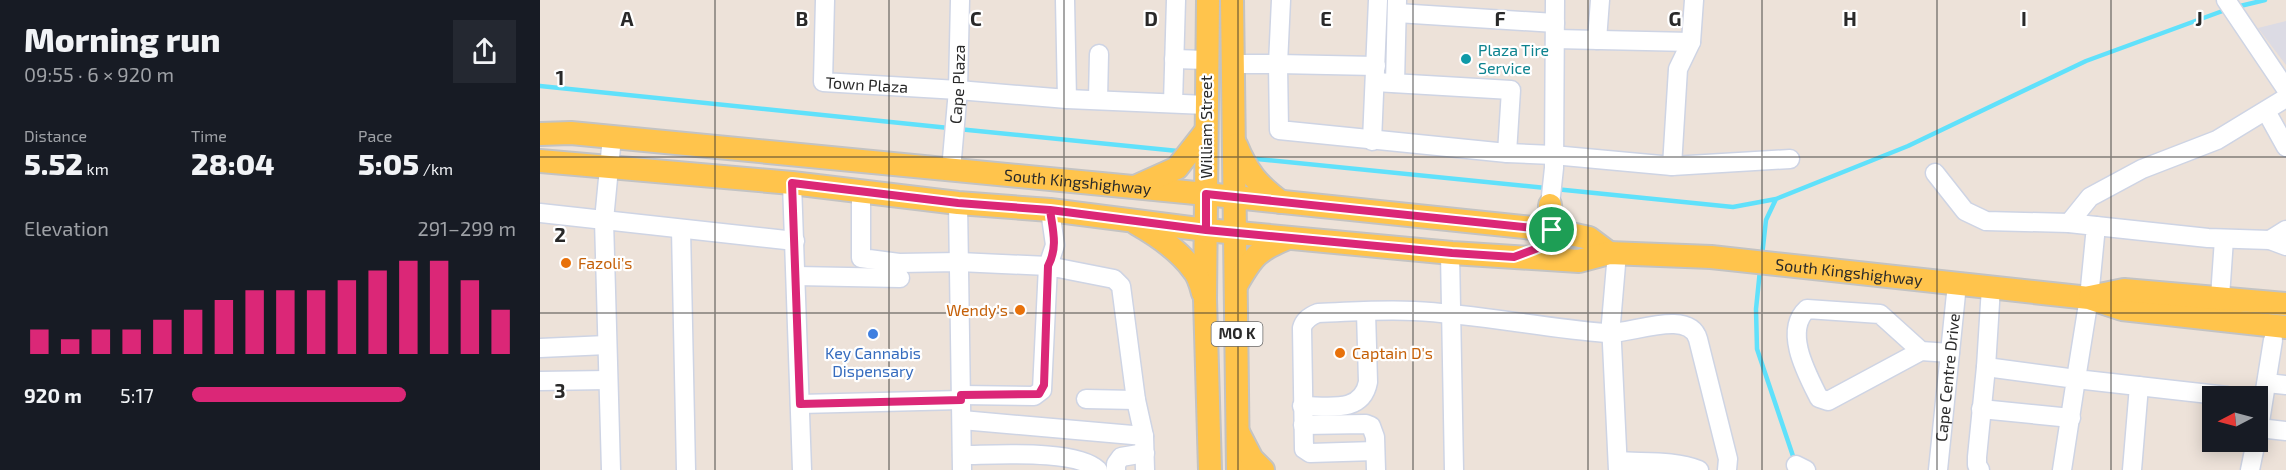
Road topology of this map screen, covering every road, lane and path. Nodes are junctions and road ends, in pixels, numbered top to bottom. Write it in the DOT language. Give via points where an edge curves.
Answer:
graph roads {
  1 [pos="825,0"];
  2 [pos="960,0"];
  3 [pos="1065,0"];
  4 [pos="1176,0"];
  5 [pos="1208,0"];
  6 [pos="1232,0"];
  7 [pos="1281,0"];
  8 [pos="1378,0"];
  9 [pos="1555,0"];
  10 [pos="1600,0"];
  11 [pos="1694,0"];
  12 [pos="2226,0"];
  13 [pos="1397,7"];
  14 [pos="1555,31"];
  15 [pos="1597,40"];
  16 [pos="1690,42"];
  17 [pos="1099,54"];
  18 [pos="1174,59"];
  19 [pos="1207,60"];
  20 [pos="1233,64"];
  21 [pos="1278,64"];
  22 [pos="1376,74"];
  23 [pos="1395,83"];
  24 [pos="2286,89"];
  25 [pos="958,90"];
  26 [pos="2286,98"];
  27 [pos="1066,99"];
  28 [pos="1098,100"];
  29 [pos="1173,104"];
  30 [pos="1206,105"];
  31 [pos="2266,111"];
  32 [pos="1206,131"];
  33 [pos="540,134"];
  34 [pos="612,138"];
  35 [pos="1234,141"];
  36 [pos="1372,141"];
  37 [pos="2286,147"];
  38 [pos="1507,153"];
  39 [pos="1790,159"];
  40 [pos="540,161"];
  41 [pos="1554,162"];
  42 [pos="610,166"];
  43 [pos="1672,166"];
  44 [pos="951,170"];
  45 [pos="1935,173"];
  46 [pos="792,183"];
  47 [pos="1134,188"];
  48 [pos="861,193"];
  49 [pos="1206,194"];
  50 [pos="1235,197"];
  51 [pos="1281,202"];
  52 [pos="958,203"];
  53 [pos="1550,205"];
  54 [pos="1050,210"];
  55 [pos="540,213"];
  56 [pos="604,220"];
  57 [pos="1131,220"];
  58 [pos="2069,223"];
  59 [pos="2096,226"];
  60 [pos="1521,227"];
  61 [pos="681,229"];
  62 [pos="1206,230"];
  63 [pos="1552,230"];
  64 [pos="2286,230"];
  65 [pos="1236,233"];
  66 [pos="1289,238"];
  67 [pos="2224,239"];
  68 [pos="795,242"];
  69 [pos="2278,243"];
  70 [pos="1450,253"];
  71 [pos="1613,253"];
  72 [pos="1514,257"];
  73 [pos="959,262"];
  74 [pos="1048,266"];
  75 [pos="796,276"];
  76 [pos="900,278"];
  77 [pos="1957,284"];
  78 [pos="1236,285"];
  79 [pos="1991,287"];
  80 [pos="2220,297"];
  81 [pos="2089,298"];
  82 [pos="1205,299"];
  83 [pos="2286,304"];
  84 [pos="1366,312"];
  85 [pos="1450,315"];
  86 [pos="2279,333"];
  87 [pos="1611,334"];
  88 [pos="607,345"];
  89 [pos="540,348"];
  90 [pos="1921,351"];
  91 [pos="1950,353"];
  92 [pos="1986,367"];
  93 [pos="2076,379"];
  94 [pos="608,380"];
  95 [pos="540,381"];
  96 [pos="2286,385"];
  97 [pos="2139,386"];
  98 [pos="2265,386"];
  99 [pos="2268,392"];
  100 [pos="2202,393"];
  101 [pos="961,398"];
  102 [pos="1086,399"];
  103 [pos="1136,400"];
  104 [pos="800,404"];
  105 [pos="1302,406"];
  106 [pos="1981,409"];
  107 [pos="2070,418"];
  108 [pos="962,420"];
  109 [pos="1303,425"];
  110 [pos="2286,431"];
  111 [pos="1238,433"];
  112 [pos="2268,433"];
  113 [pos="1375,451"];
  114 [pos="2254,452"];
  115 [pos="1144,453"];
  116 [pos="962,462"];
  117 [pos="1618,466"];
  118 [pos="611,470"];
  119 [pos="686,470"];
  120 [pos="802,470"];
  121 [pos="1098,470"];
  122 [pos="1116,470"];
  123 [pos="1210,470"];
  124 [pos="1238,470"];
  125 [pos="1263,470"];
  126 [pos="1376,470"];
  127 [pos="1454,470"];
  128 [pos="1699,470"];
  129 [pos="1727,470"];
  130 [pos="1938,470"];
  131 [pos="1980,470"];
  132 [pos="2062,470"];
  133 [pos="2132,470"];
  134 [pos="2250,470"];
  1 -- 25 [label="street, Town Plaza" via="823,82"];
  2 -- 25 [label="street, Cape Plaza"];
  3 -- 27 [label="street"];
  4 -- 18 [label="street"];
  5 -- 19 [label="main road, William Street"];
  6 -- 20 [label="main road, William Street"];
  7 -- 21 [label="street"];
  8 -- 22 [label="street"];
  9 -- 14 [label="street"];
  10 -- 15 [label="street"];
  11 -- 16 [label="street"];
  12 -- 24 [label="street"];
  13 -- 14 [label="street"];
  13 -- 23 [label="street"];
  14 -- 15 [label="street"];
  14 -- 41 [label="street"];
  15 -- 16 [label="street"];
  16 -- 43 [label="street" via="1678,69"];
  17 -- 28 [label="street"];
  18 -- 19 [label="street"];
  18 -- 29 [label="street"];
  19 -- 30 [label="main road, William Street"];
  20 -- 21 [label="street"];
  20 -- 35 [label="main road, William Street"];
  21 -- 22 [label="street"];
  21 -- 36 [label="street" via="1279,130"];
  22 -- 23 [label="street"];
  22 -- 36 [label="street"];
  23 -- 38 [label="street" via="1511,90"];
  25 -- 27 [label="street"];
  25 -- 44 [label="street, Cape Plaza"];
  26 -- 31 [label="street"];
  27 -- 28 [label="street"];
  28 -- 29 [label="street"];
  29 -- 30 [label="street"];
  30 -- 32 [label="main road, William Street"];
  31 -- 37 [label="street"];
  31 -- 58 [label="street" via="2217,140 2142,170 2090,197"];
  32 -- 47 [label="main road" via="1178,168"];
  32 -- 49 [label="main road, William Street"];
  33 -- 34 [label="main road, South Kingshighway"];
  34 -- 42 [label="street"];
  34 -- 44 [label="main road, South Kingshighway"];
  35 -- 50 [label="main road, William Street"];
  35 -- 51 [label="main road" via="1245,167 1262,188"];
  36 -- 38 [label="street"];
  38 -- 41 [label="street"];
  39 -- 43 [label="street"];
  40 -- 42 [label="main road, South Kingshighway"];
  41 -- 43 [label="street"];
  41 -- 53 [label="street"];
  42 -- 46 [label="main road, South Kingshighway"];
  42 -- 56 [label="street"];
  44 -- 47 [label="main road, South Kingshighway"];
  45 -- 58 [label="street" via="1972,216 1986,221"];
  46 -- 48 [label="main road, South Kingshighway"];
  46 -- 68 [label="street"];
  47 -- 49 [label="main road, South Kingshighway"];
  48 -- 52 [label="main road, South Kingshighway"];
  48 -- 73 [label="street" via="861,258 899,263"];
  49 -- 50 [label="main road, South Kingshighway"];
  49 -- 62 [label="main road, William Street / MO K"];
  50 -- 51 [label="main road, South Kingshighway"];
  50 -- 65 [label="main road, William Street / MO K"];
  51 -- 60 [label="main road, South Kingshighway"];
  52 -- 54 [label="main road, South Kingshighway"];
  52 -- 73 [label="street"];
  53 -- 60 [label="main road"];
  53 -- 63 [label="main road"];
  54 -- 57 [label="main road, South Kingshighway"];
  54 -- 74 [label="street" via="1055,245"];
  55 -- 56 [label="street"];
  56 -- 61 [label="street"];
  56 -- 88 [label="street"];
  57 -- 62 [label="main road, South Kingshighway"];
  57 -- 82 [label="main road" via="1178,253 1195,272"];
  58 -- 59 [label="street"];
  59 -- 67 [label="street"];
  59 -- 81 [label="street"];
  60 -- 63 [label="main road, South Kingshighway"];
  61 -- 68 [label="street"];
  61 -- 119 [label="street"];
  62 -- 65 [label="main road, South Kingshighway"];
  62 -- 82 [label="main road, William Street / MO K"];
  63 -- 71 [label="main road, South Kingshighway" via="1589,238"];
  63 -- 72 [label="main road" via="1538,248"];
  64 -- 69 [label="street"];
  65 -- 66 [label="main road, South Kingshighway"];
  65 -- 78 [label="main road, William Street / MO K"];
  66 -- 70 [label="main road, South Kingshighway"];
  66 -- 78 [label="main road" via="1266,247 1251,260"];
  67 -- 69 [label="street"];
  67 -- 80 [label="street"];
  68 -- 75 [label="street"];
  70 -- 72 [label="main road, South Kingshighway"];
  70 -- 85 [label="street"];
  71 -- 72 [label="main road, South Kingshighway" via="1579,261"];
  71 -- 77 [label="main road, South Kingshighway" via="1711,257"];
  71 -- 87 [label="street"];
  73 -- 74 [label="street"];
  73 -- 101 [label="street"];
  74 -- 101 [label="street" via="1042,390 1034,396"];
  74 -- 103 [label="street" via="1114,279 1122,286"];
  75 -- 76 [label="street"];
  75 -- 104 [label="street"];
  77 -- 79 [label="main road, South Kingshighway"];
  77 -- 91 [label="street, Cape Centre Drive"];
  78 -- 111 [label="main road, William Street / MO K"];
  79 -- 81 [label="main road, South Kingshighway"];
  79 -- 92 [label="street"];
  80 -- 81 [label="main road, South Kingshighway" via="2124,290"];
  80 -- 83 [label="main road, South Kingshighway"];
  81 -- 86 [label="main road, South Kingshighway" via="2122,309"];
  81 -- 93 [label="street"];
  82 -- 123 [label="main road, William Street / MO K"];
  84 -- 85 [label="street"];
  84 -- 105 [label="street" via="1318,313 1303,324"];
  84 -- 105 [label="street" via="1366,393 1348,406"];
  85 -- 87 [label="street"];
  85 -- 127 [label="street"];
  86 -- 98 [label="street"];
  87 -- 117 [label="street"];
  87 -- 129 [label="street" via="1676,324 1692,328 1728,459"];
  88 -- 89 [label="street"];
  88 -- 94 [label="street"];
  90 -- 90 [label="street" via="1828,401 1819,398 1803,365 1796,331 1799,317 1807,309 1880,314"];
  90 -- 91 [label="street"];
  91 -- 130 [label="street, Cape Centre Drive"];
  92 -- 93 [label="street"];
  92 -- 106 [label="street"];
  93 -- 97 [label="street"];
  93 -- 107 [label="street"];
  94 -- 95 [label="street"];
  94 -- 118 [label="street"];
  96 -- 99 [label="street"];
  97 -- 100 [label="street"];
  97 -- 133 [label="street"];
  101 -- 104 [label="street"];
  101 -- 108 [label="street"];
  102 -- 103 [label="street"];
  103 -- 115 [label="street"];
  104 -- 120 [label="street"];
  105 -- 109 [label="street"];
  106 -- 107 [label="street"];
  106 -- 131 [label="street" via="1977,456"];
  107 -- 132 [label="street"];
  108 -- 115 [label="street"];
  108 -- 116 [label="street"];
  109 -- 113 [label="street" via="1366,424 1374,431"];
  109 -- 113 [label="street" via="1307,452"];
  110 -- 112 [label="street"];
  111 -- 124 [label="main road, William Street / MO K"];
  111 -- 125 [label="main road"];
  113 -- 126 [label="street"];
  114 -- 134 [label="street"];
  115 -- 122 [label="street" via="1120,457"];
  116 -- 121 [label="street" via="1066,456 1088,462"];
  117 -- 128 [label="street" via="1668,464"];
}
